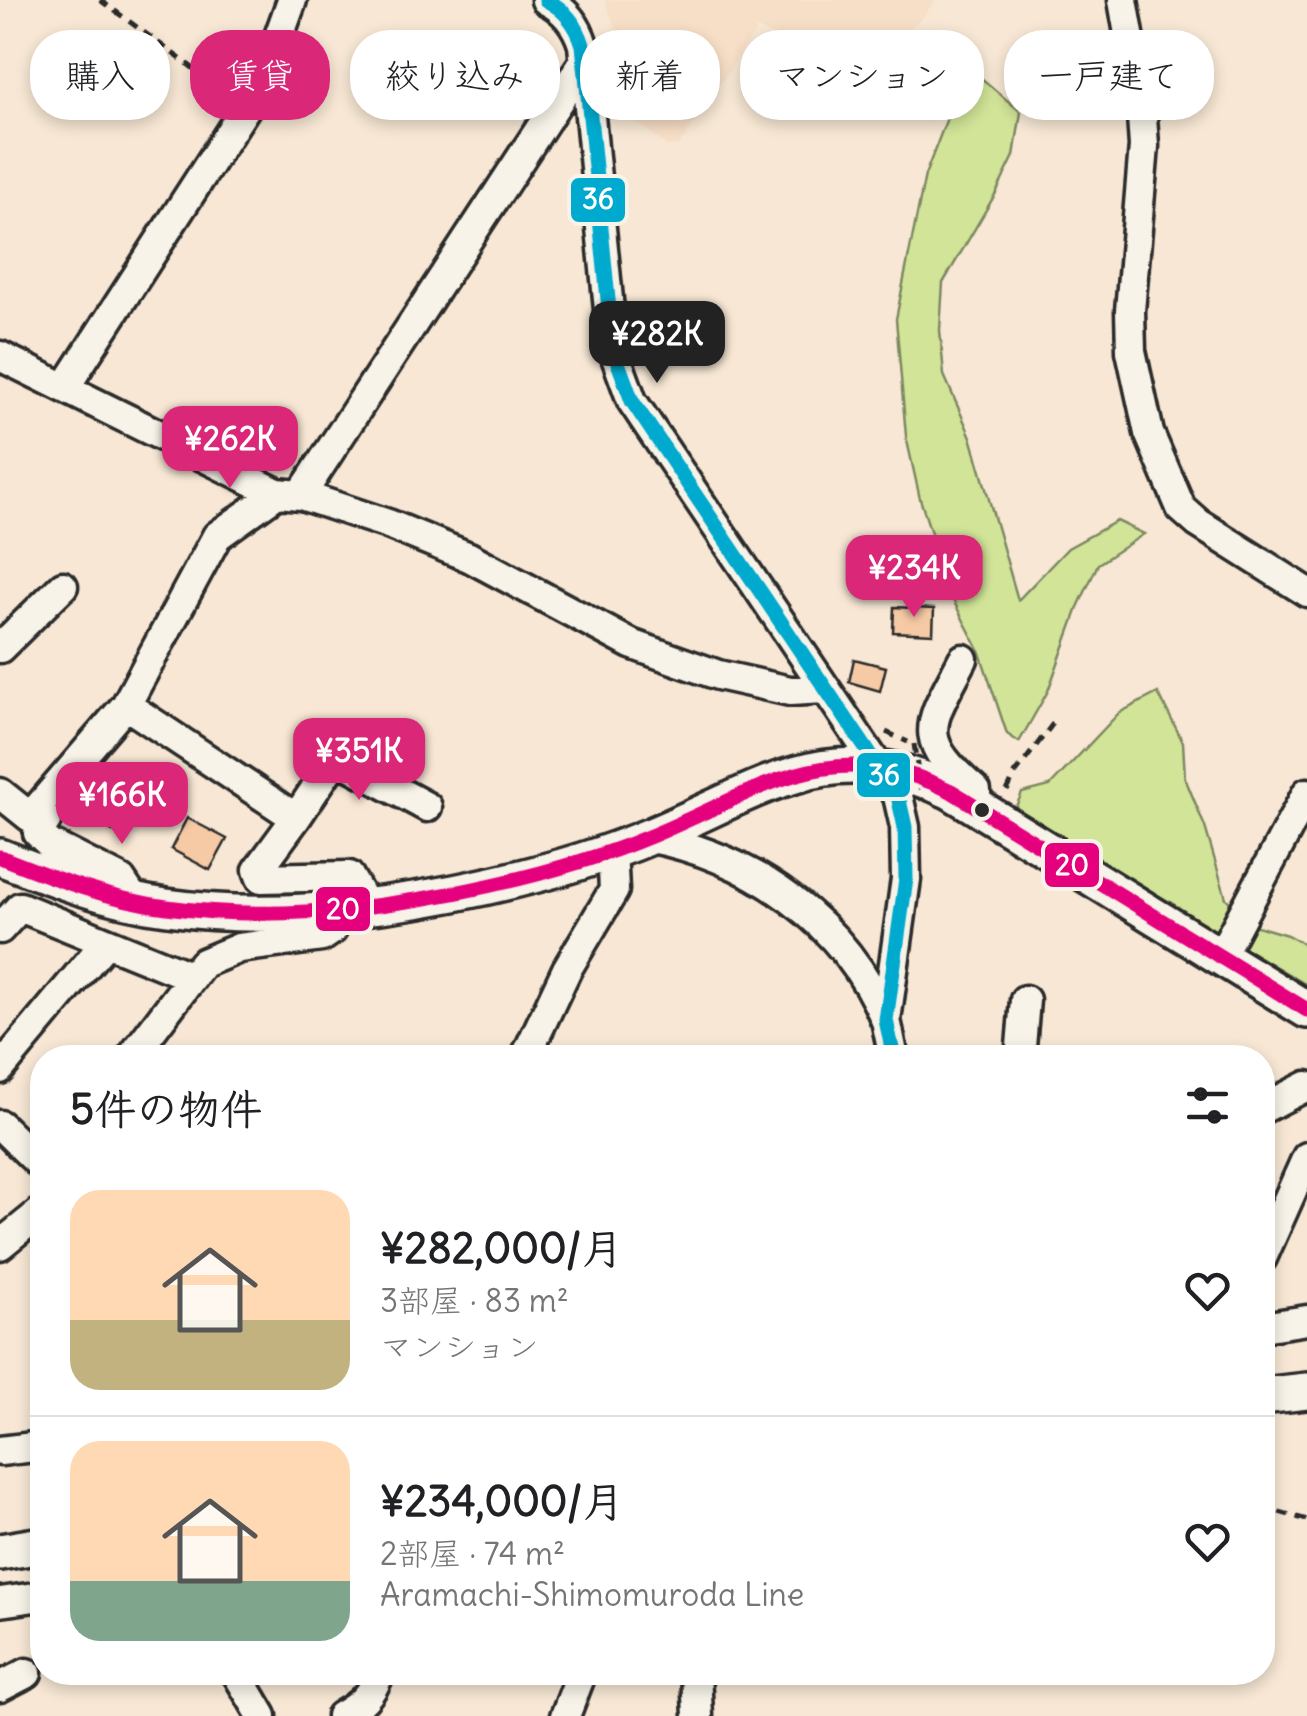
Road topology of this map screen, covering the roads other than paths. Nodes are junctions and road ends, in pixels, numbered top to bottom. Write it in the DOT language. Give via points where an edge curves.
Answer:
graph roads {
  1 [pos="292,0"];
  2 [pos="546,0"];
  3 [pos="1123,0"];
  4 [pos="580,38"];
  5 [pos="580,67"];
  6 [pos="591,120"];
  7 [pos="0,356"];
  8 [pos="66,386"];
  9 [pos="289,494"];
  10 [pos="63,586"];
  11 [pos="1307,592"];
  12 [pos="0,648"];
  13 [pos="963,659"];
  14 [pos="824,688"];
  15 [pos="126,704"];
  16 [pos="877,766"];
  17 [pos="0,793"];
  18 [pos="1307,793"];
  19 [pos="426,807"];
  20 [pos="985,811"];
  21 [pos="296,818"];
  22 [pos="47,819"];
  23 [pos="648,838"];
  24 [pos="612,849"];
  25 [pos="0,857"];
  26 [pos="124,898"];
  27 [pos="366,906"];
  28 [pos="331,908"];
  29 [pos="0,928"];
  30 [pos="106,942"];
  31 [pos="1220,957"];
  32 [pos="197,970"];
  33 [pos="1025,1000"];
  34 [pos="1307,1010"];
  35 [pos="886,1020"];
  36 [pos="141,1045"];
  37 [pos="531,1045"];
  38 [pos="883,1045"];
  39 [pos="891,1045"];
  40 [pos="1021,1045"];
  41 [pos="0,1069"];
  42 [pos="1307,1086"];
  43 [pos="1275,1102"];
  44 [pos="0,1125"];
  45 [pos="30,1154"];
  46 [pos="1307,1157"];
  47 [pos="30,1221"];
  48 [pos="1275,1229"];
  49 [pos="0,1245"];
  50 [pos="1307,1320"];
  51 [pos="1275,1325"];
  52 [pos="1307,1391"];
  53 [pos="1275,1395"];
  54 [pos="30,1447"];
  55 [pos="0,1451"];
  56 [pos="30,1547"];
  57 [pos="0,1552"];
  58 [pos="30,1598"];
  59 [pos="0,1602"];
  60 [pos="27,1672"];
  61 [pos="244,1685"];
  62 [pos="375,1685"];
  63 [pos="577,1685"];
  64 [pos="697,1685"];
  65 [pos="0,1687"];
  66 [pos="262,1716"];
  67 [pos="341,1716"];
  68 [pos="564,1716"];
  69 [pos="698,1716"];
  1 -- 8 [label="street" via="264,81"];
  2 -- 4 [label="street" via="568,16"];
  3 -- 11 [label="street" via="1144,146 1131,351 1149,433 1181,508"];
  5 -- 9 [label="street"];
  6 -- 14 [label="street" via="611,330 623,379 645,424"];
  7 -- 8 [label="street"];
  8 -- 9 [label="street"];
  9 -- 14 [label="street" via="469,557 631,644 718,676 790,691"];
  9 -- 15 [label="street" via="217,536"];
  10 -- 12 [label="street"];
  13 -- 20 [label="street" via="931,734"];
  14 -- 16 [label="street"];
  15 -- 17 [label="street" via="30,818"];
  15 -- 21 [label="street"];
  16 -- 20 [label="main road" via="930,781"];
  16 -- 23 [label="main road" via="844,764 783,779"];
  16 -- 35 [label="street" via="898,796 905,827 906,879"];
  18 -- 31 [label="street"];
  19 -- 21 [label="street" via="336,758"];
  20 -- 31 [label="main road"];
  21 -- 27 [label="street" via="258,870 262,878 349,876"];
  22 -- 26 [label="street" via="38,832 121,880"];
  23 -- 24 [label="main road"];
  23 -- 35 [label="street" via="736,864 790,899 854,960"];
  24 -- 27 [label="main road" via="453,893"];
  24 -- 37 [label="street" via="614,890"];
  25 -- 26 [label="main road"];
  26 -- 28 [label="main road" via="226,912"];
  26 -- 32 [label="street" via="111,924"];
  27 -- 28 [label="main road"];
  28 -- 32 [label="street" via="332,930 322,936 238,948"];
  29 -- 30 [label="street" via="20,906"];
  30 -- 32 [label="street"];
  30 -- 41 [label="street"];
  31 -- 34 [label="main road"];
  32 -- 36 [label="street"];
  33 -- 40 [label="street"];
  35 -- 38 [label="street"];
  35 -- 39 [label="street"];
  42 -- 43 [label="street"];
  44 -- 45 [label="street"];
  46 -- 48 [label="street"];
  47 -- 49 [label="street"];
  50 -- 51 [label="street"];
  52 -- 53 [label="main road"];
  54 -- 55 [label="street"];
  56 -- 57 [label="main road"];
  58 -- 59 [label="street"];
  60 -- 65 [label="street"];
  61 -- 66 [label="street"];
  62 -- 67 [label="street"];
  63 -- 68 [label="street"];
  64 -- 69 [label="street"];
}
